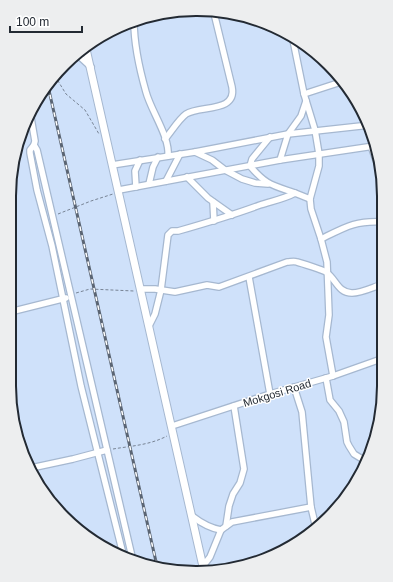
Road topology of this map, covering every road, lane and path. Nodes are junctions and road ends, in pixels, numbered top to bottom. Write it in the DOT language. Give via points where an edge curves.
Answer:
graph roads {
  1 [pos="215,17"];
  2 [pos="134,27"];
  3 [pos="294,44"];
  4 [pos="87,53"];
  5 [pos="81,58"];
  6 [pos="91,68"];
  7 [pos="58,80"];
  8 [pos="337,83"];
  9 [pos="304,94"];
  10 [pos="306,100"];
  11 [pos="32,123"];
  12 [pos="362,126"];
  13 [pos="315,130"];
  14 [pos="288,134"];
  15 [pos="106,136"];
  16 [pos="270,137"];
  17 [pos="165,139"];
  18 [pos="34,145"];
  19 [pos="370,146"];
  20 [pos="195,152"];
  21 [pos="180,154"];
  22 [pos="319,154"];
  23 [pos="168,156"];
  24 [pos="158,157"];
  25 [pos="140,160"];
  26 [pos="280,160"];
  27 [pos="112,164"];
  28 [pos="250,166"];
  29 [pos="225,170"];
  30 [pos="187,177"];
  31 [pos="166,181"];
  32 [pos="149,184"];
  33 [pos="268,184"];
  34 [pos="136,187"];
  35 [pos="119,190"];
  36 [pos="295,193"];
  37 [pos="310,199"];
  38 [pos="213,202"];
  39 [pos="232,215"];
  40 [pos="53,216"];
  41 [pos="214,221"];
  42 [pos="377,222"];
  43 [pos="322,239"];
  44 [pos="326,272"];
  45 [pos="249,277"];
  46 [pos="377,286"];
  47 [pos="140,289"];
  48 [pos="162,290"];
  49 [pos="71,296"];
  50 [pos="63,298"];
  51 [pos="16,310"];
  52 [pos="149,326"];
  53 [pos="377,360"];
  54 [pos="333,376"];
  55 [pos="326,378"];
  56 [pos="294,387"];
  57 [pos="270,394"];
  58 [pos="234,406"];
  59 [pos="173,429"];
  60 [pos="107,450"];
  61 [pos="97,453"];
  62 [pos="361,458"];
  63 [pos="36,467"];
  64 [pos="311,507"];
  65 [pos="192,516"];
  66 [pos="315,522"];
  67 [pos="223,528"];
  68 [pos="122,549"];
  69 [pos="131,554"];
  70 [pos="202,566"];
  71 [pos="205,566"];
  1 -- 17 [label="street" via="233,92 231,100 224,105 186,114"];
  2 -- 17 [label="street" via="146,92"];
  3 -- 9 [label="street"];
  4 -- 6 [label="street"];
  5 -- 6 [label="street"];
  6 -- 15 [label="street"];
  7 -- 15 [label="path" via="66,94 85,110 98,134"];
  8 -- 9 [label="street"];
  9 -- 10 [label="street"];
  10 -- 13 [label="street"];
  10 -- 14 [label="street" via="301,116"];
  11 -- 18 [label="street"];
  12 -- 13 [label="street"];
  13 -- 14 [label="street"];
  13 -- 22 [label="street"];
  14 -- 16 [label="street"];
  14 -- 26 [label="street"];
  15 -- 27 [label="street"];
  16 -- 20 [label="street"];
  16 -- 28 [label="street" via="252,159"];
  17 -- 23 [label="street"];
  18 -- 40 [label="street"];
  18 -- 50 [label="street" via="30,150 37,190"];
  19 -- 22 [label="street"];
  20 -- 21 [label="street"];
  20 -- 29 [label="street"];
  21 -- 23 [label="street"];
  21 -- 31 [label="street"];
  22 -- 26 [label="street"];
  22 -- 37 [label="street" via="319,166"];
  23 -- 24 [label="street"];
  24 -- 25 [label="street"];
  24 -- 32 [label="street"];
  25 -- 27 [label="street"];
  25 -- 34 [label="street" via="135,171"];
  26 -- 28 [label="street"];
  27 -- 35 [label="street"];
  28 -- 29 [label="street"];
  28 -- 33 [label="street"];
  29 -- 30 [label="street"];
  29 -- 33 [label="street" via="247,182"];
  30 -- 31 [label="street"];
  30 -- 38 [label="street"];
  31 -- 32 [label="street"];
  32 -- 34 [label="street"];
  33 -- 36 [label="street"];
  34 -- 35 [label="street"];
  35 -- 40 [label="path"];
  35 -- 47 [label="street"];
  36 -- 37 [label="street"];
  36 -- 39 [label="street"];
  37 -- 43 [label="street"];
  38 -- 39 [label="street"];
  38 -- 41 [label="street"];
  39 -- 41 [label="street"];
  40 -- 49 [label="street"];
  41 -- 48 [label="street" via="172,231 168,235"];
  42 -- 43 [label="street" via="356,223"];
  43 -- 44 [label="street" via="327,262"];
  44 -- 45 [label="street" via="297,262 287,262"];
  44 -- 46 [label="street" via="340,289 346,292 358,292"];
  44 -- 54 [label="street" via="329,315 326,342"];
  45 -- 48 [label="street" via="219,287 207,285 175,292"];
  45 -- 57 [label="street"];
  47 -- 48 [label="street"];
  47 -- 49 [label="path" via="90,290"];
  47 -- 52 [label="street"];
  48 -- 52 [label="street"];
  49 -- 50 [label="street"];
  49 -- 60 [label="street"];
  50 -- 51 [label="street"];
  50 -- 61 [label="street"];
  52 -- 59 [label="street"];
  53 -- 54 [label="street, Mokgosi Road"];
  54 -- 55 [label="street, Mokgosi Road"];
  55 -- 56 [label="street, Mokgosi Road"];
  55 -- 62 [label="street" via="330,400 344,422 349,446 354,454"];
  56 -- 57 [label="street, Mokgosi Road"];
  56 -- 64 [label="street" via="302,412"];
  57 -- 58 [label="street, Mokgosi Road"];
  58 -- 59 [label="street, Mokgosi Road"];
  58 -- 67 [label="street" via="244,469"];
  59 -- 60 [label="path" via="159,440"];
  59 -- 65 [label="street"];
  60 -- 61 [label="street"];
  60 -- 69 [label="street"];
  61 -- 63 [label="street"];
  61 -- 68 [label="street"];
  64 -- 66 [label="street"];
  64 -- 67 [label="street" via="232,522"];
  65 -- 67 [label="street" via="212,528"];
  65 -- 70 [label="street"];
  67 -- 71 [label="street"];
}
